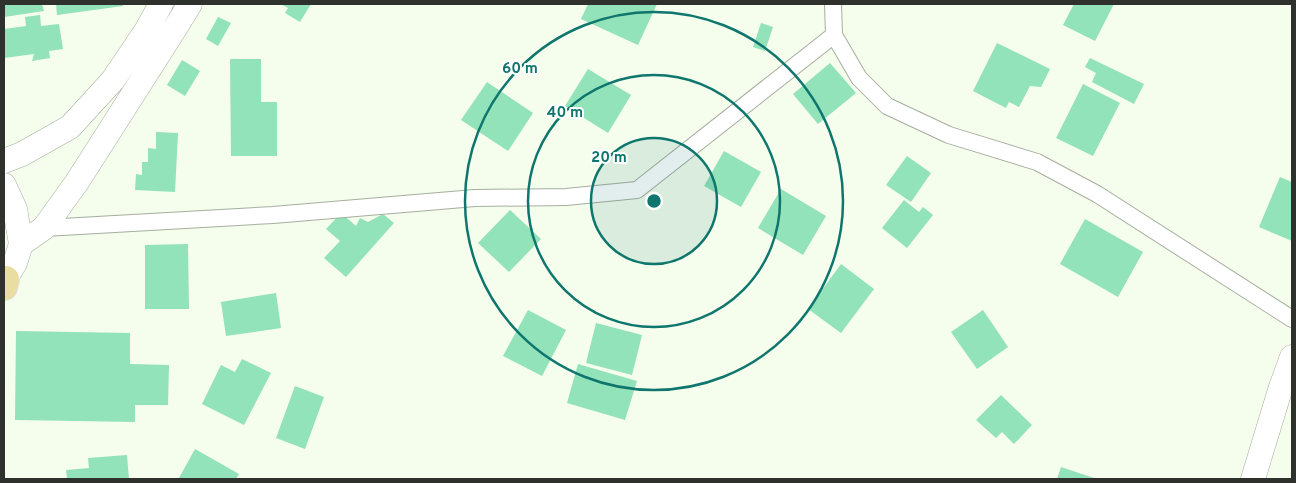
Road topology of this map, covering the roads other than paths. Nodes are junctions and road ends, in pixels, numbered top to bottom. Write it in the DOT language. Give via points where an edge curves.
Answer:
graph roads {
  1 [pos="161,4"];
  2 [pos="190,4"];
  3 [pos="833,4"];
  4 [pos="834,35"];
  5 [pos="4,161"];
  6 [pos="4,185"];
  7 [pos="44,228"];
  8 [pos="21,244"];
  9 [pos="4,282"];
  10 [pos="1292,318"];
  11 [pos="1292,357"];
  12 [pos="1253,479"];
  1 -- 5 [label="main road" via="113,80 70,127"];
  2 -- 7 [label="main road" via="77,182"];
  3 -- 4 [label="street"];
  4 -- 7 [label="street" via="637,190 566,198 476,198 273,216"];
  4 -- 10 [label="street" via="860,78 887,106 949,136 1037,162 1097,194"];
  6 -- 8 [label="main road" via="15,209"];
  7 -- 8 [label="main road"];
  8 -- 9 [label="main road"];
  11 -- 12 [label="main road"];
}
